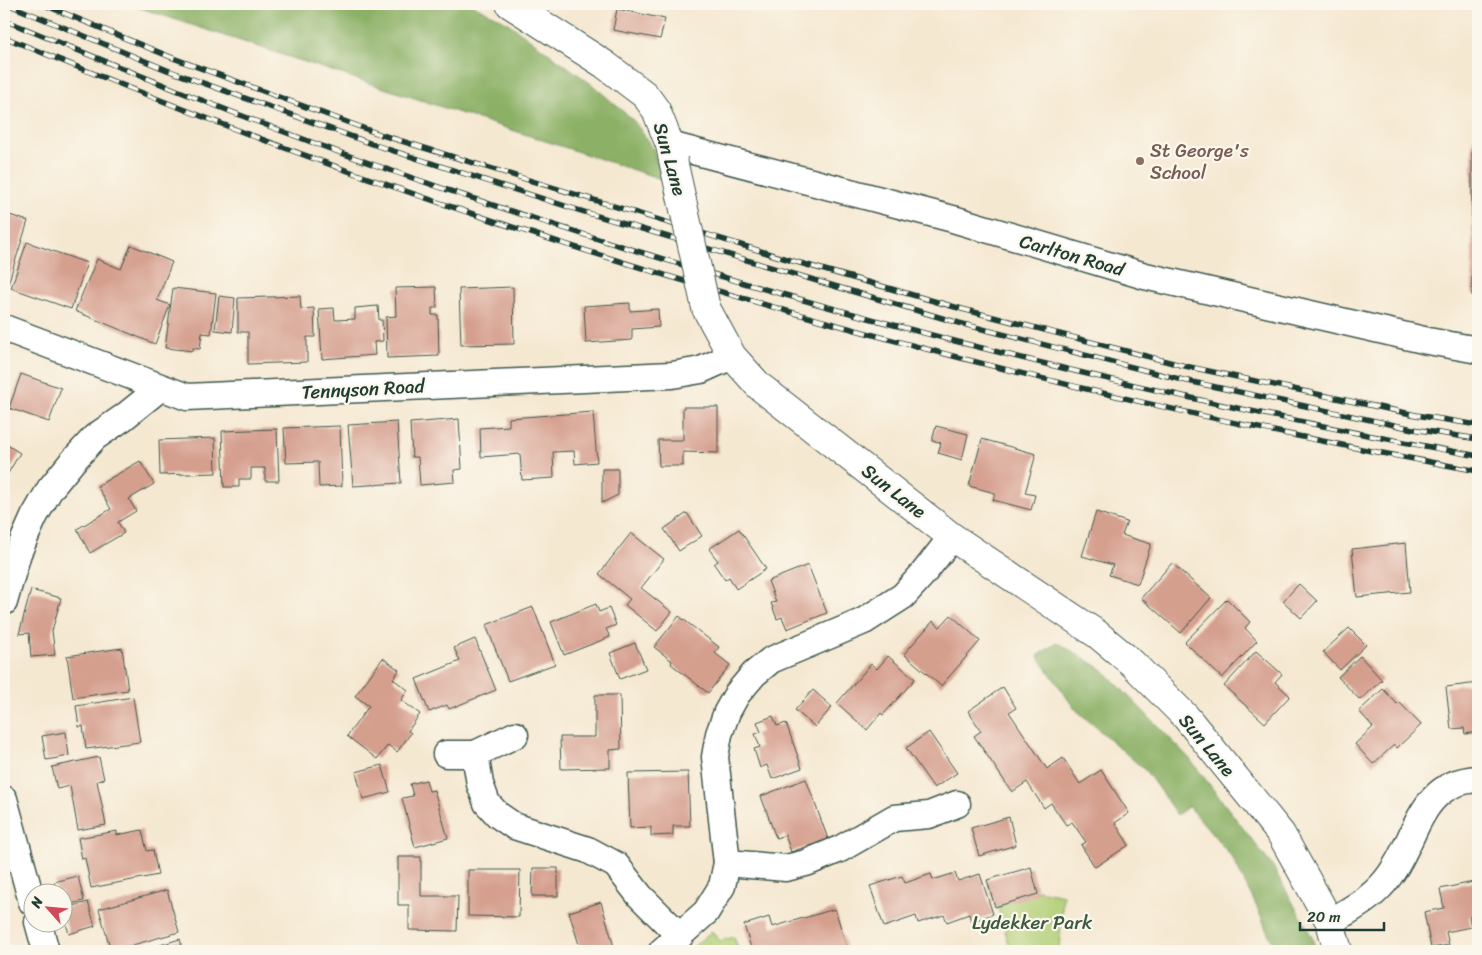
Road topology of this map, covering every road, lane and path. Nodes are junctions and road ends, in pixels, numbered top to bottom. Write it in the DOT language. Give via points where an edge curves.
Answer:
graph roads {
  1 [pos="510,4"];
  2 [pos="672,153"];
  3 [pos="4,328"];
  4 [pos="1478,350"];
  5 [pos="732,356"];
  6 [pos="160,388"];
  7 [pos="952,537"];
  8 [pos="4,602"];
  9 [pos="515,735"];
  10 [pos="446,754"];
  11 [pos="475,754"];
  12 [pos="1478,779"];
  13 [pos="4,799"];
  14 [pos="957,804"];
  15 [pos="727,863"];
  16 [pos="27,882"];
  17 [pos="1330,922"];
  18 [pos="41,932"];
  19 [pos="671,944"];
  20 [pos="46,951"];
  21 [pos="1338,951"];
  1 -- 2 [label="street, Sun Lane" via="604,64 645,95 656,110"];
  2 -- 4 [label="street, Carlton Road" via="943,217 1145,276"];
  2 -- 5 [label="street, Sun Lane, bridge" via="706,308"];
  3 -- 6 [label="street, Tennyson Road"];
  5 -- 6 [label="street, Tennyson Road" via="701,370 672,375 187,397"];
  5 -- 7 [label="street, Sun Lane" via="759,386"];
  6 -- 8 [label="street" via="95,437 50,489 18,553"];
  7 -- 15 [label="street" via="902,596 864,621 771,660 737,694 719,734 715,757"];
  7 -- 17 [label="street, Sun Lane" via="1097,634 1166,696 1281,834"];
  9 -- 11 [label="street"];
  10 -- 11 [label="street"];
  11 -- 19 [label="street" via="487,803 498,815 514,826 588,850 616,865"];
  12 -- 17 [label="street" via="1449,786 1437,795 1418,821 1390,876 1367,900"];
  13 -- 16 [label="street"];
  14 -- 15 [label="street" via="929,815 894,818 840,849 806,863 786,868"];
  15 -- 19 [label="street" via="715,900"];
  17 -- 21 [label="street, Sun Lane"];
  18 -- 20 [label="street"];
}
